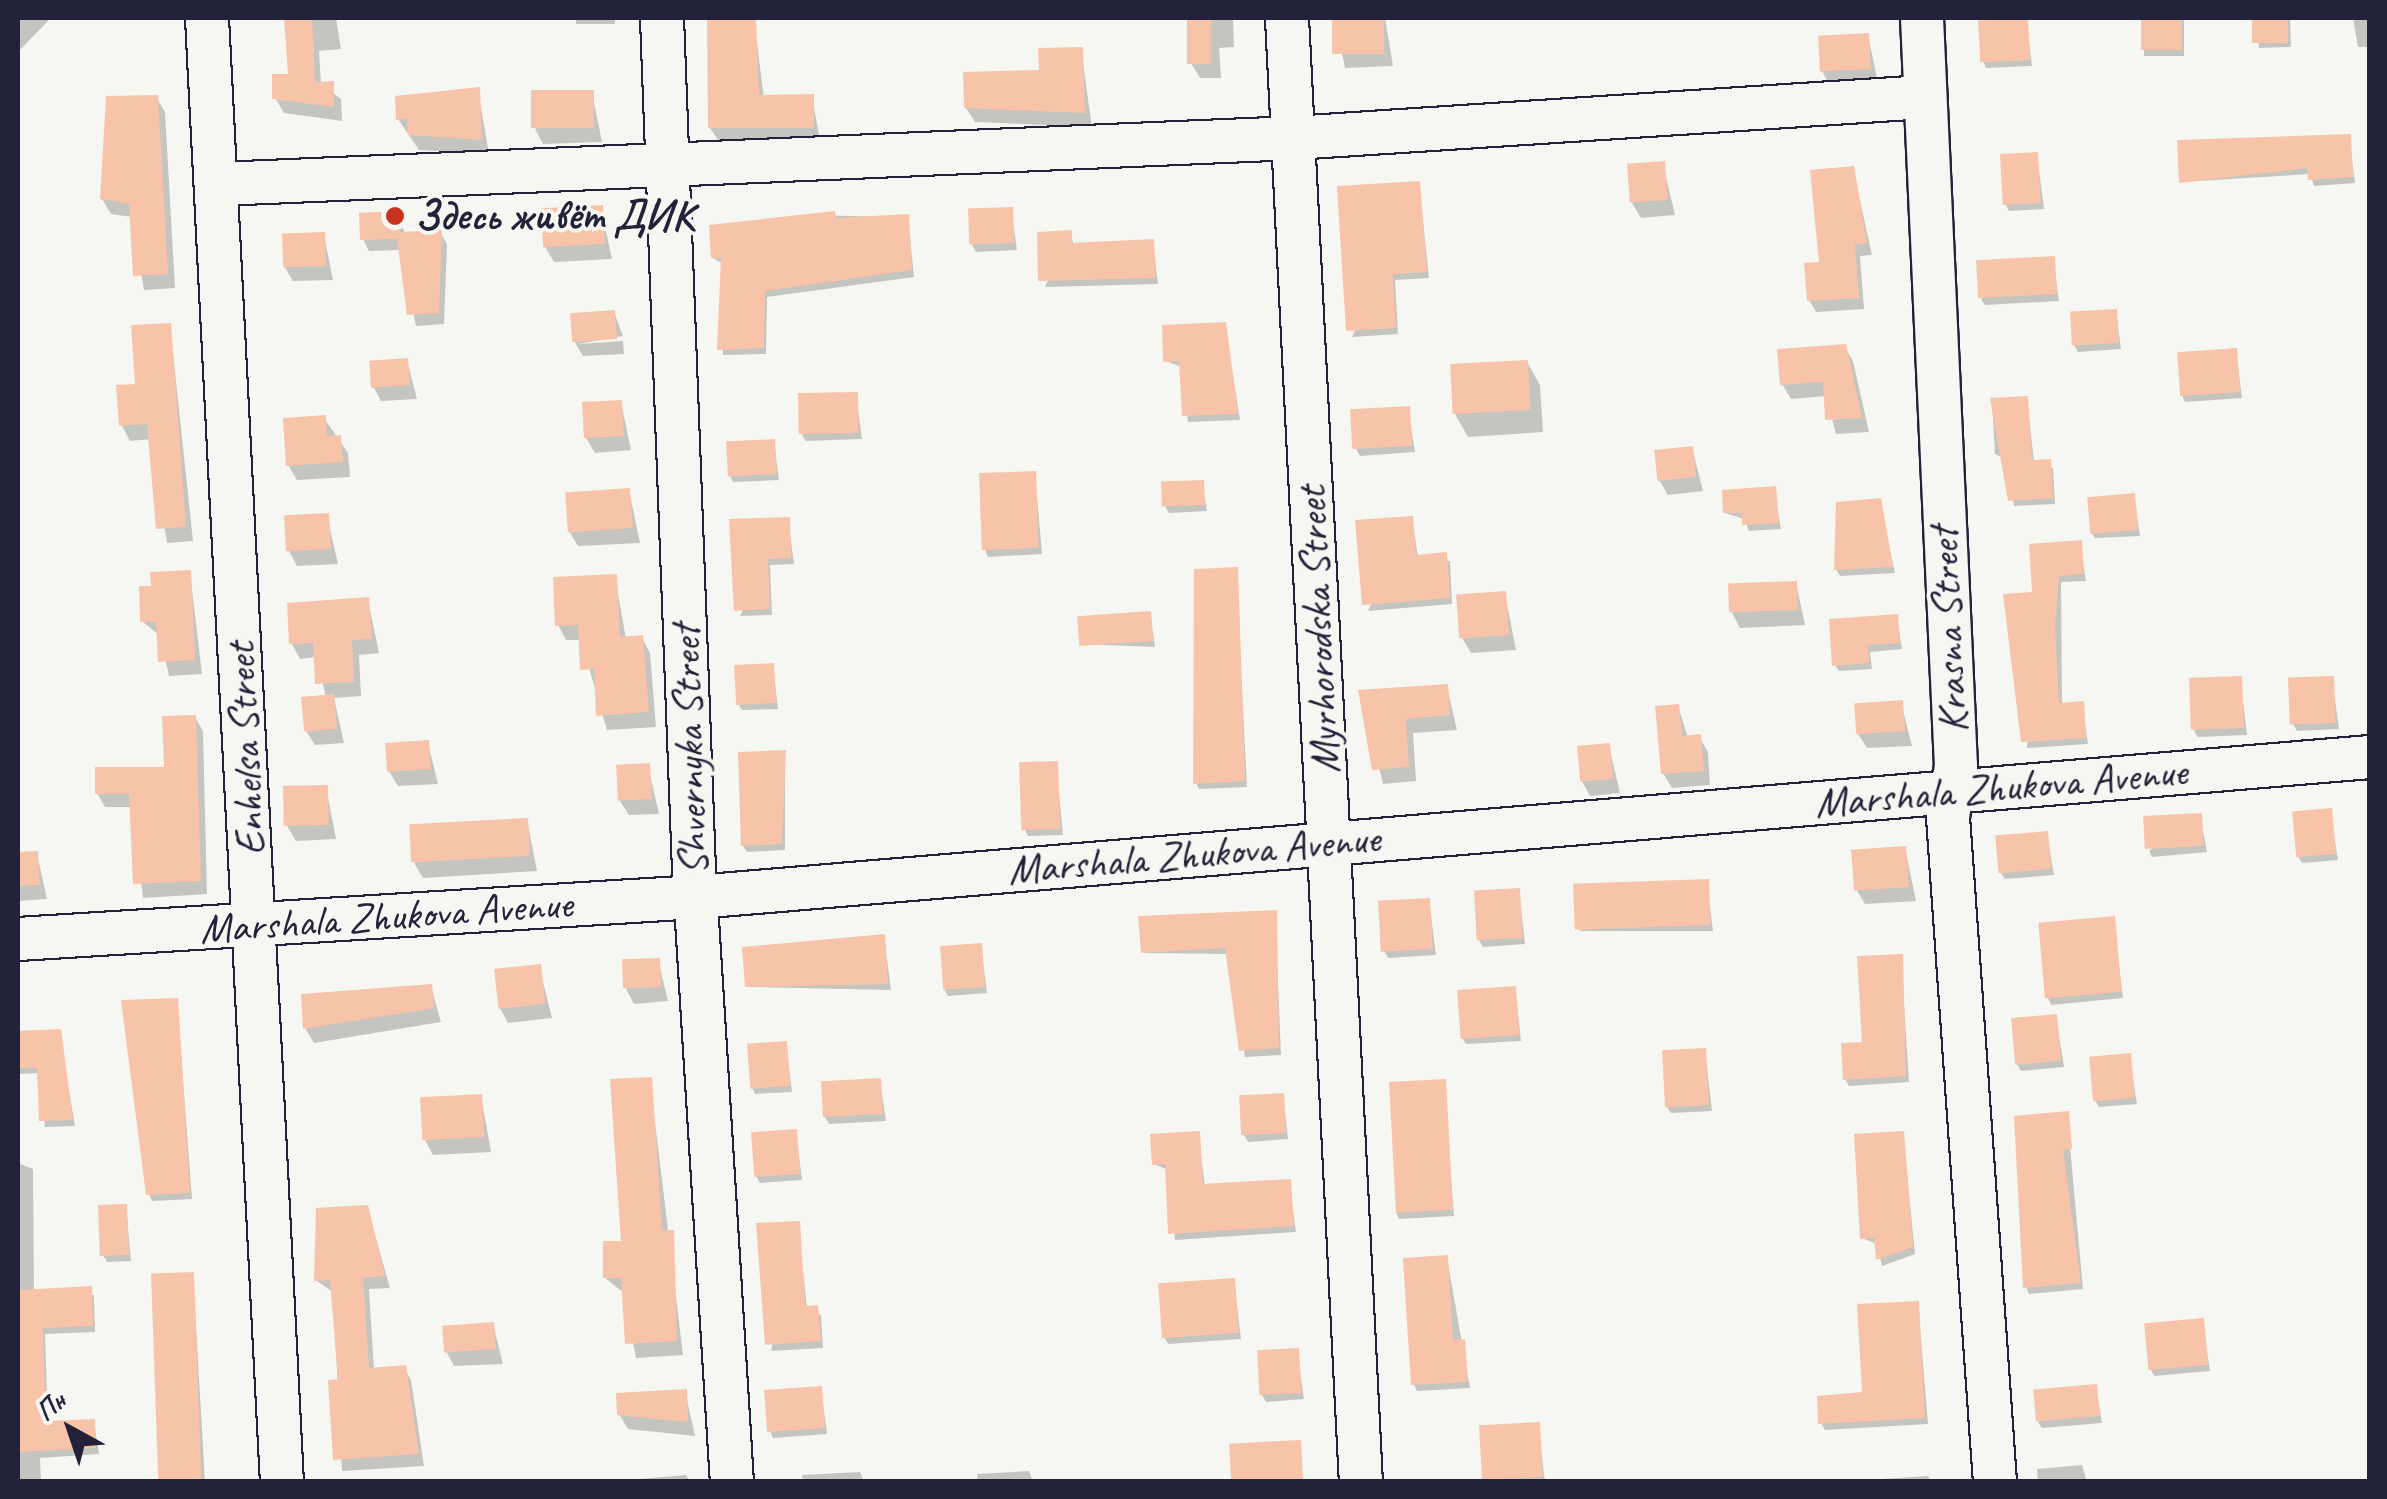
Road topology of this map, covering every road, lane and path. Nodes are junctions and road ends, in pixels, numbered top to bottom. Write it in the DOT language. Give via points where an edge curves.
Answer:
graph roads {
  1 [pos="207,18"];
  2 [pos="662,18"];
  3 [pos="1287,18"];
  4 [pos="1922,18"];
  5 [pos="1925,97"];
  6 [pos="1293,138"];
  7 [pos="668,165"];
  8 [pos="220,184"];
  9 [pos="2370,757"];
  10 [pos="1952,792"];
  11 [pos="1331,843"];
  12 [pos="696,897"];
  13 [pos="252,926"];
  14 [pos="18,939"];
  15 [pos="282,1482"];
  16 [pos="732,1482"];
  17 [pos="1361,1482"];
  18 [pos="1995,1482"];
  1 -- 8 [label="street, Enhelsa Street"];
  2 -- 7 [label="street, Shvernyka Street"];
  3 -- 6 [label="street, Myrhorodska Street"];
  4 -- 5 [label="street, Krasna Street"];
  5 -- 6 [label="street"];
  5 -- 10 [label="street, Krasna Street"];
  6 -- 7 [label="street"];
  6 -- 11 [label="street, Myrhorodska Street"];
  7 -- 8 [label="street"];
  7 -- 12 [label="street, Shvernyka Street"];
  8 -- 13 [label="street, Enhelsa Street"];
  9 -- 10 [label="street, Marshala Zhukova Avenue"];
  10 -- 11 [label="street, Marshala Zhukova Avenue"];
  10 -- 18 [label="street, Krasna Street"];
  11 -- 12 [label="street, Marshala Zhukova Avenue"];
  11 -- 17 [label="street, Myrhorodska Street"];
  12 -- 13 [label="street, Marshala Zhukova Avenue"];
  12 -- 16 [label="street, Shvernyka Street"];
  13 -- 14 [label="street, Marshala Zhukova Avenue"];
  13 -- 15 [label="street, Enhelsa Street"];
}
